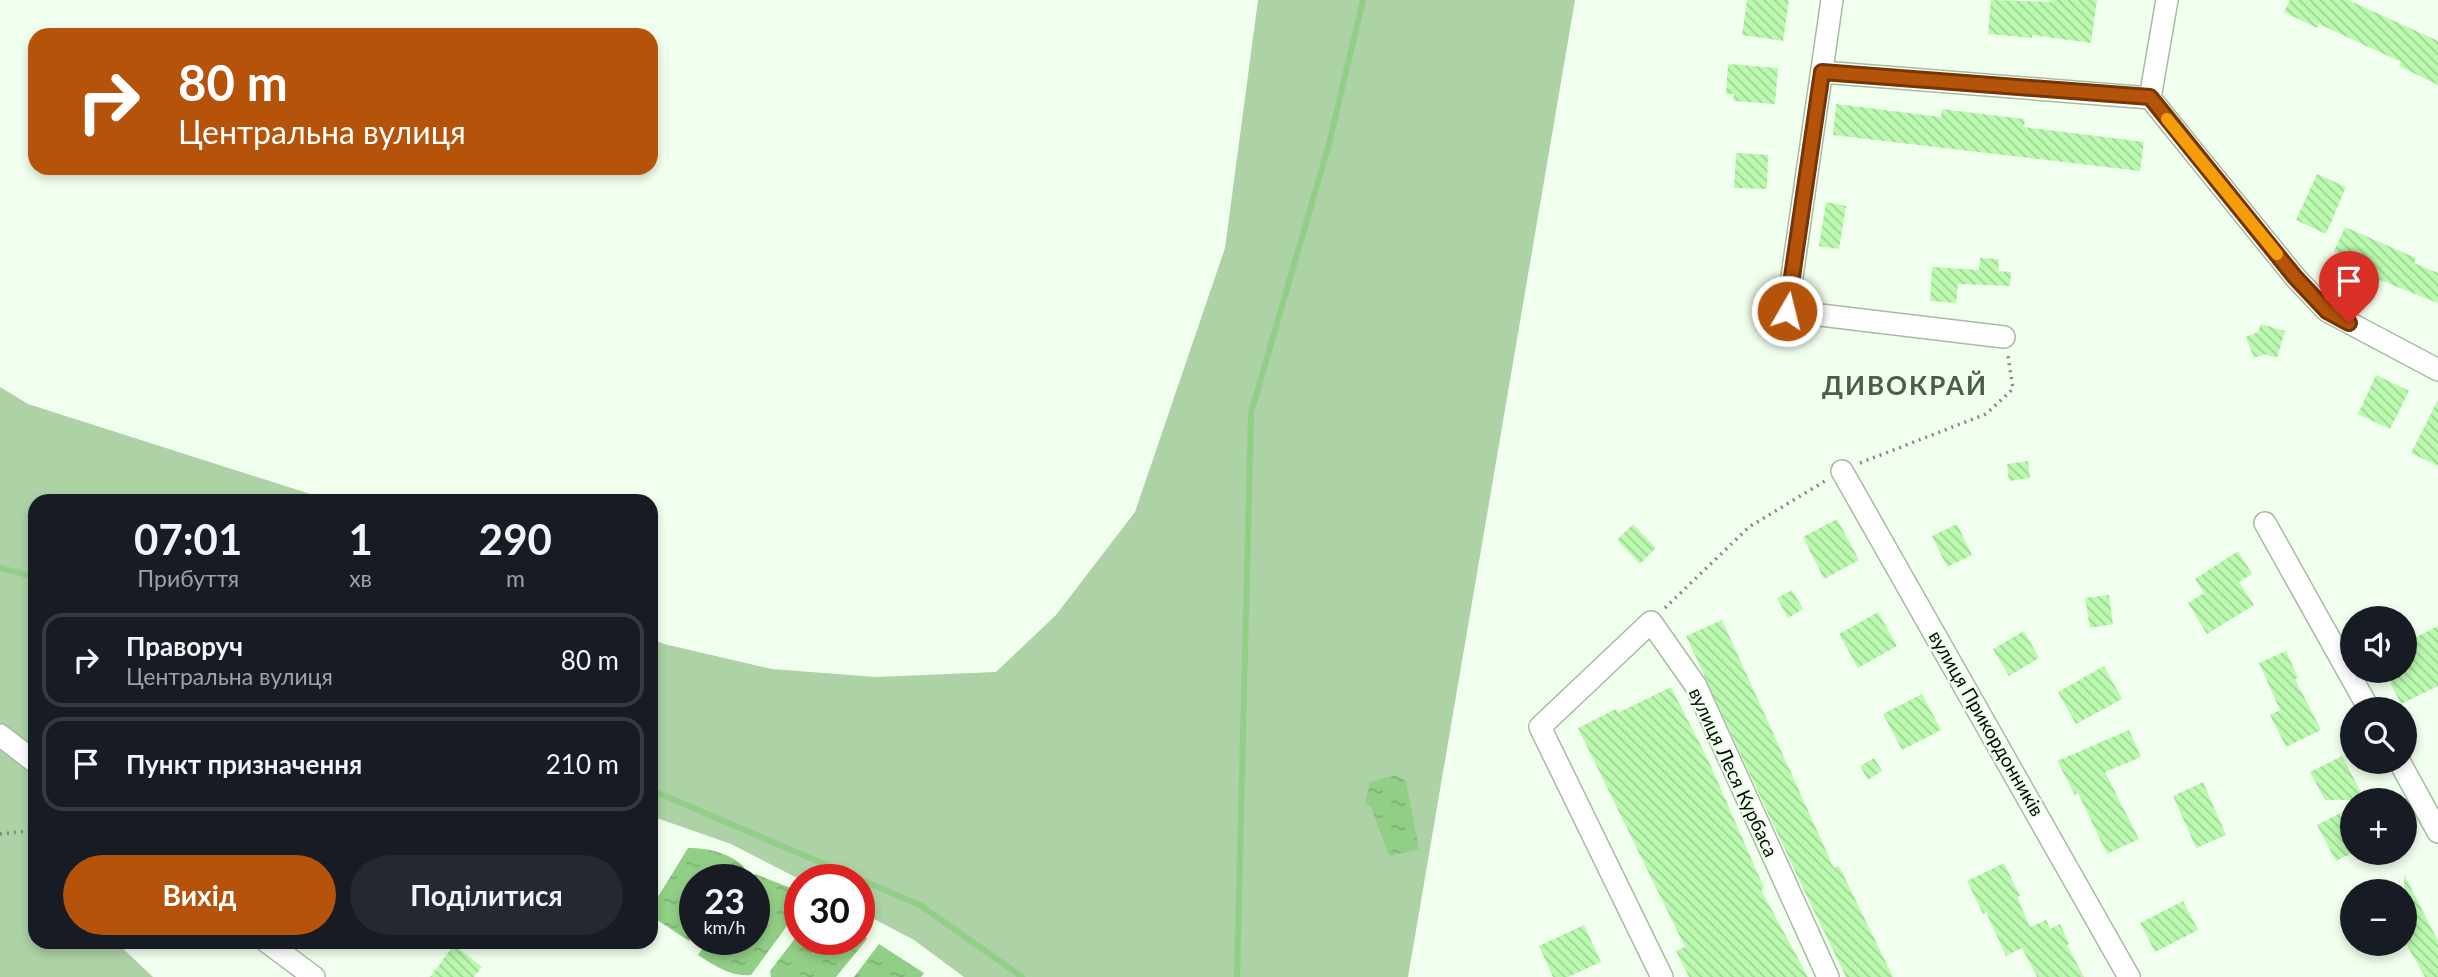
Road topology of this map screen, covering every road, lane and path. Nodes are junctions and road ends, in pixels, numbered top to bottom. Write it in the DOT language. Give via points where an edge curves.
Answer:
graph roads {
  1 [pos="1832,0"];
  2 [pos="2167,0"];
  3 [pos="1822,72"];
  4 [pos="2150,97"];
  5 [pos="2004,337"];
  6 [pos="2438,370"];
  7 [pos="1842,471"];
  8 [pos="2265,523"];
  9 [pos="2363,697"];
  10 [pos="0,735"];
  11 [pos="28,757"];
  12 [pos="2406,774"];
  13 [pos="28,831"];
  14 [pos="2438,832"];
  15 [pos="0,834"];
  16 [pos="276,949"];
  17 [pos="314,977"];
  18 [pos="1662,977"];
  19 [pos="1828,977"];
  20 [pos="2129,977"];
  1 -- 3 [label="street"];
  2 -- 4 [label="street"];
  3 -- 4 [label="street"];
  3 -- 5 [label="street" via="1787,311"];
  4 -- 6 [label="street" via="2327,311"];
  7 -- 20 [label="street, вулиця Прикордонників"];
  8 -- 9 [label="street"];
  10 -- 11 [label="street"];
  12 -- 14 [label="street"];
  13 -- 15 [label="path"];
  16 -- 17 [label="street"];
  18 -- 19 [label="street, вулиця Леся Курбаса" via="1540,727 1651,622 1696,686"];
}
